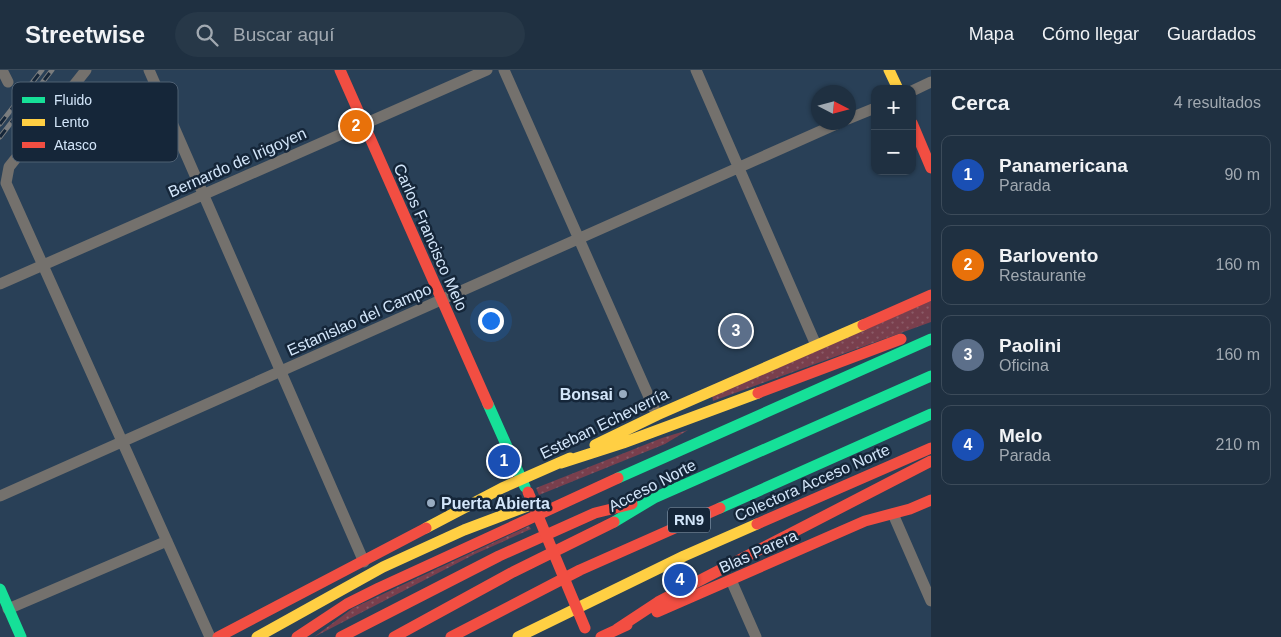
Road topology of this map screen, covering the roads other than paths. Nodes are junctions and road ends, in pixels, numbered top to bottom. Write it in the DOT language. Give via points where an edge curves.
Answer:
graph roads {
  1 [pos="2,70"];
  2 [pos="86,70"];
  3 [pos="149,70"];
  4 [pos="340,70"];
  5 [pos="487,70"];
  6 [pos="504,70"];
  7 [pos="696,70"];
  8 [pos="889,70"];
  9 [pos="8,82"];
  10 [pos="76,82"];
  11 [pos="154,82"];
  12 [pos="931,82"];
  13 [pos="896,85"];
  14 [pos="916,89"];
  15 [pos="871,110"];
  16 [pos="856,116"];
  17 [pos="363,124"];
  18 [pos="821,130"];
  19 [pos="915,130"];
  20 [pos="178,137"];
  21 [pos="13,162"];
  22 [pos="738,166"];
  23 [pos="931,168"];
  24 [pos="203,194"];
  25 [pos="579,238"];
  26 [pos="42,264"];
  27 [pos="0,284"];
  28 [pos="931,295"];
  29 [pos="442,299"];
  30 [pos="931,329"];
  31 [pos="931,339"];
  32 [pos="816,345"];
  33 [pos="282,372"];
  34 [pos="931,376"];
  35 [pos="658,414"];
  36 [pos="931,414"];
  37 [pos="122,440"];
  38 [pos="931,448"];
  39 [pos="931,462"];
  40 [pos="561,463"];
  41 [pos="632,471"];
  42 [pos="522,479"];
  43 [pos="0,496"];
  44 [pos="654,498"];
  45 [pos="931,500"];
  46 [pos="893,514"];
  47 [pos="167,540"];
  48 [pos="364,562"];
  49 [pos="731,580"];
  50 [pos="0,589"];
  51 [pos="931,601"];
  52 [pos="8,609"];
  53 [pos="617,629"];
  54 [pos="587,632"];
  55 [pos="21,637"];
  56 [pos="210,637"];
  57 [pos="218,637"];
  58 [pos="257,637"];
  59 [pos="296,637"];
  60 [pos="341,637"];
  61 [pos="394,637"];
  62 [pos="451,637"];
  63 [pos="518,637"];
  64 [pos="601,637"];
  65 [pos="756,637"];
  1 -- 9 [label="street"];
  2 -- 10 [label="street"];
  3 -- 11 [label="street"];
  4 -- 17 [label="main road, Carlos Francisco Melo"];
  5 -- 17 [label="street, Bernardo de Irigoyen"];
  6 -- 25 [label="street"];
  7 -- 22 [label="street"];
  8 -- 13 [label="main road"];
  12 -- 14 [label="street"];
  15 -- 16 [label="street"];
  17 -- 24 [label="street, Bernardo de Irigoyen"];
  17 -- 29 [label="main road, Carlos Francisco Melo"];
  18 -- 22 [label="street, Estanislao del Campo"];
  19 -- 23 [label="main road"];
  20 -- 24 [label="street"];
  21 -- 26 [label="street" via="6,183"];
  22 -- 25 [label="street, Estanislao del Campo"];
  22 -- 32 [label="street"];
  24 -- 26 [label="street, Bernardo de Irigoyen"];
  24 -- 33 [label="street"];
  25 -- 29 [label="street, Estanislao del Campo"];
  25 -- 35 [label="street"];
  26 -- 27 [label="street, Bernardo de Irigoyen"];
  26 -- 37 [label="street"];
  28 -- 32 [label="main road, Esteban Echeverría"];
  29 -- 33 [label="street, Estanislao del Campo"];
  29 -- 42 [label="main road, Carlos Francisco Melo"];
  30 -- 40 [label="main road"];
  31 -- 41 [label="main road"];
  32 -- 35 [label="main road, Esteban Echeverría"];
  33 -- 37 [label="street, Estanislao del Campo"];
  33 -- 48 [label="street"];
  34 -- 44 [label="main road, Acceso Norte / RN9"];
  35 -- 40 [label="main road, Esteban Echeverría"];
  36 -- 62 [label="main road, RN9" via="634,545"];
  37 -- 43 [label="street, Estanislao del Campo"];
  37 -- 47 [label="street"];
  38 -- 63 [label="main road, Colectora Acceso Norte" via="684,556"];
  39 -- 53 [label="main road" via="658,602"];
  40 -- 42 [label="main road, Esteban Echeverría"];
  41 -- 58 [label="main road" via="464,530 383,567"];
  41 -- 59 [label="main road" via="379,588"];
  42 -- 48 [label="main road, Esteban Echeverría"];
  42 -- 54 [label="main road, Carlos Francisco Melo, bridge"];
  44 -- 60 [label="main road" via="595,513 499,556"];
  44 -- 61 [label="main road, Acceso Norte / RN9" via="602,529 513,572"];
  45 -- 46 [label="main road, Blas Parera"];
  46 -- 49 [label="main road, Blas Parera" via="865,521"];
  46 -- 51 [label="street"];
  47 -- 52 [label="street"];
  47 -- 56 [label="street"];
  48 -- 57 [label="main road, Esteban Echeverría"];
  49 -- 53 [label="main road, Blas Parera"];
  49 -- 65 [label="street"];
  50 -- 52 [label="main road"];
  52 -- 55 [label="main road"];
  53 -- 64 [label="main road, Blas Parera"];
}
